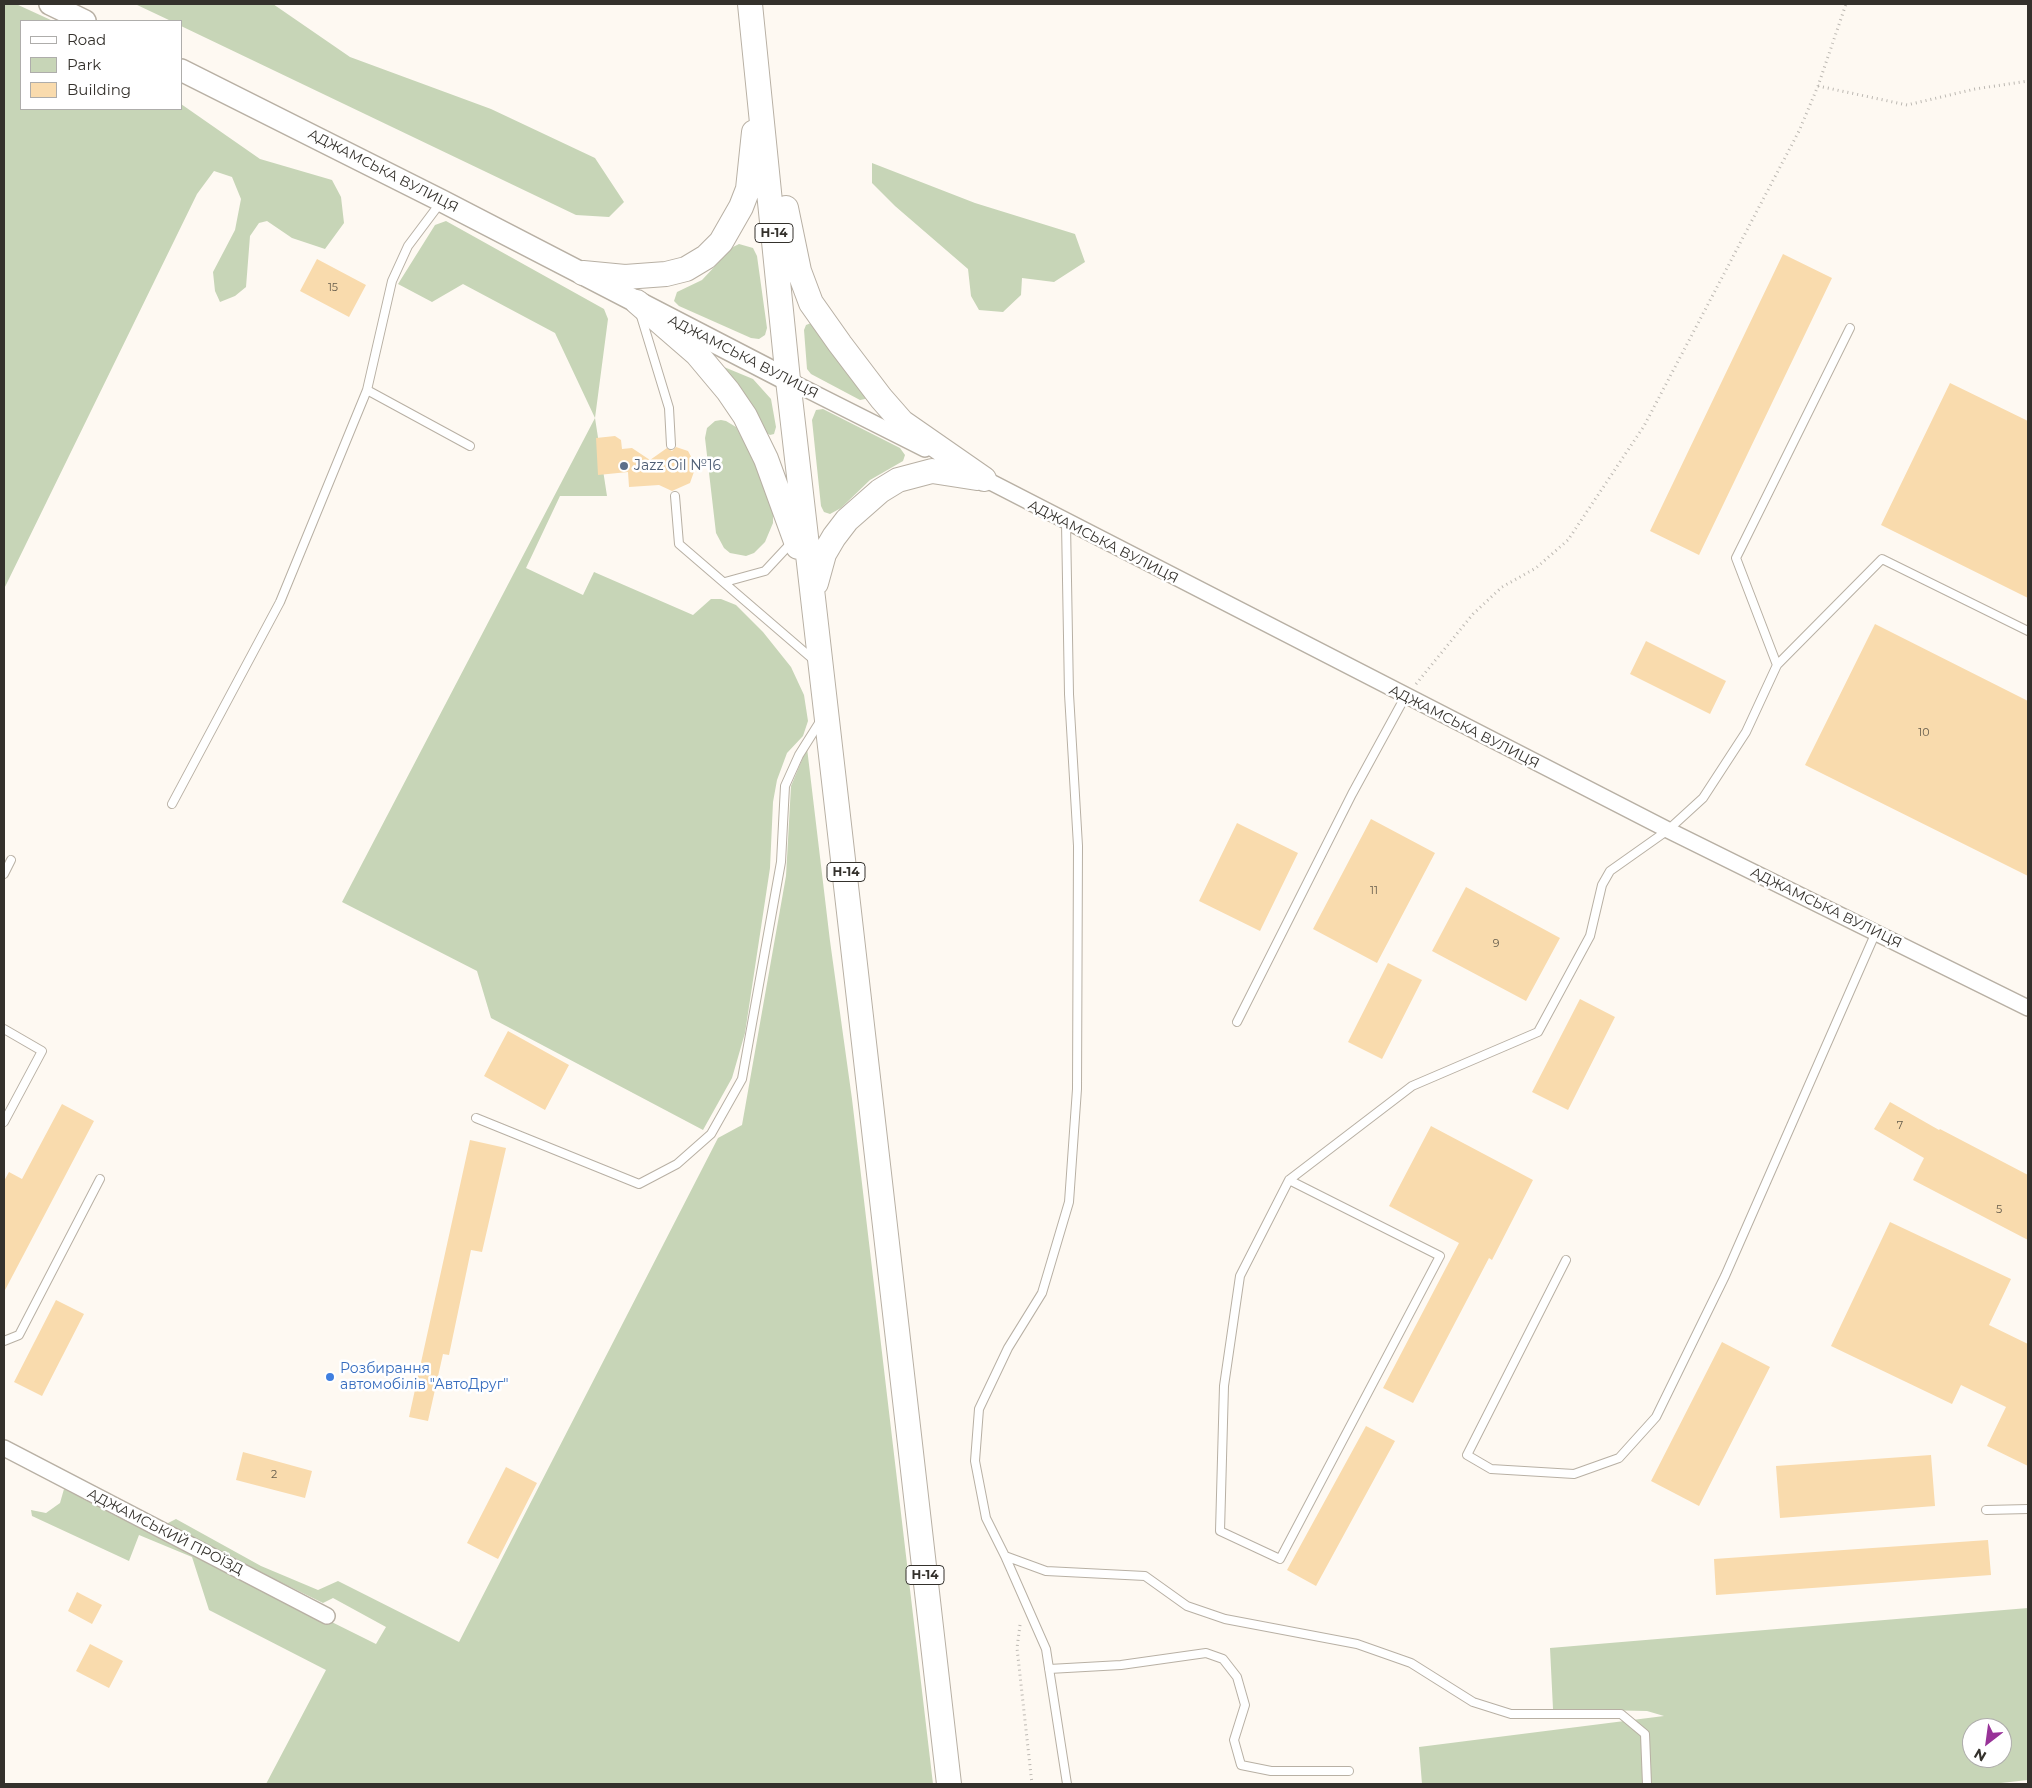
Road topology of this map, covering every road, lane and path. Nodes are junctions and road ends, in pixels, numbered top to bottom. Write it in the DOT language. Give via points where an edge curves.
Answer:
graph roads {
  1 [pos="50,4"];
  2 [pos="750,4"];
  3 [pos="1846,4"];
  4 [pos="83,20"];
  5 [pos="182,71"];
  6 [pos="2028,81"];
  7 [pos="760,85"];
  8 [pos="1818,86"];
  9 [pos="442,201"];
  10 [pos="583,273"];
  11 [pos="637,302"];
  12 [pos="1850,328"];
  13 [pos="788,380"];
  14 [pos="367,390"];
  15 [pos="671,445"];
  16 [pos="470,446"];
  17 [pos="984,479"];
  18 [pos="675,496"];
  19 [pos="1066,523"];
  20 [pos="795,538"];
  21 [pos="725,582"];
  22 [pos="814,596"];
  23 [pos="2028,630"];
  24 [pos="1777,666"];
  25 [pos="822,668"];
  26 [pos="1405,697"];
  27 [pos="827,710"];
  28 [pos="172,804"];
  29 [pos="1668,830"];
  30 [pos="11,860"];
  31 [pos="4,874"];
  32 [pos="1876,932"];
  33 [pos="2028,1008"];
  34 [pos="1237,1022"];
  35 [pos="4,1029"];
  36 [pos="476,1118"];
  37 [pos="4,1122"];
  38 [pos="100,1179"];
  39 [pos="1289,1180"];
  40 [pos="1566,1260"];
  41 [pos="4,1341"];
  42 [pos="4,1448"];
  43 [pos="2028,1509"];
  44 [pos="1986,1510"];
  45 [pos="1005,1556"];
  46 [pos="1023,1602"];
  47 [pos="327,1616"];
  48 [pos="1049,1669"];
  49 [pos="1349,1771"];
  50 [pos="949,1784"];
  51 [pos="1032,1784"];
  52 [pos="1067,1784"];
  53 [pos="1647,1784"];
  1 -- 4 [label="main road"];
  2 -- 7 [label="main road, Н-14"];
  3 -- 8 [label="path"];
  5 -- 9 [label="main road, АДЖАМСЬКА ВУЛИЦЯ"];
  6 -- 8 [label="path" via="1907,105"];
  7 -- 10 [label="main road" via="748,189 734,223 721,242 706,257 686,269 666,274 625,277"];
  7 -- 13 [label="main road, Н-14"];
  7 -- 17 [label="main road" via="790,235 811,303 859,370 902,422"];
  8 -- 26 [label="path" via="1798,131 1644,426 1592,506 1568,540 1536,568 1502,587 1473,614"];
  9 -- 10 [label="main road, АДЖАМСЬКА ВУЛИЦЯ"];
  9 -- 14 [label="lane" via="408,246 392,281"];
  10 -- 11 [label="main road, АДЖАМСЬКА ВУЛИЦЯ"];
  11 -- 13 [label="main road, АДЖАМСЬКА ВУЛИЦЯ"];
  11 -- 15 [label="lane" via="669,408"];
  11 -- 20 [label="main road" via="697,354 745,416 766,459"];
  12 -- 24 [label="lane" via="1736,558"];
  13 -- 17 [label="street, АДЖАМСЬКА ВУЛИЦЯ"];
  13 -- 22 [label="main road, Н-14"];
  14 -- 16 [label="lane"];
  14 -- 28 [label="lane" via="280,602"];
  17 -- 19 [label="street, АДЖАМСЬКА ВУЛИЦЯ"];
  17 -- 22 [label="main road" via="932,471 898,480 880,491 847,520 834,537 819,569"];
  18 -- 21 [label="lane" via="679,544"];
  19 -- 26 [label="street, АДЖАМСЬКА ВУЛИЦЯ"];
  19 -- 45 [label="lane" via="1069,694 1078,846 1077,1089 1069,1202 1042,1293 1008,1348 979,1409 975,1461 986,1518"];
  20 -- 21 [label="lane" via="765,570"];
  20 -- 22 [label="main road"];
  21 -- 25 [label="lane"];
  22 -- 25 [label="main road, Н-14"];
  23 -- 24 [label="lane" via="1882,559"];
  24 -- 29 [label="lane" via="1746,732 1703,798"];
  25 -- 27 [label="main road, Н-14"];
  26 -- 29 [label="street, АДЖАМСЬКА ВУЛИЦЯ"];
  26 -- 34 [label="lane" via="1352,794"];
  27 -- 36 [label="lane" via="799,755 785,786 781,862 742,1080 711,1134 678,1164 640,1184"];
  27 -- 50 [label="main road, Н-14"];
  29 -- 32 [label="street, АДЖАМСЬКА ВУЛИЦЯ"];
  29 -- 39 [label="lane" via="1610,871 1602,885 1590,936 1538,1032 1412,1086"];
  30 -- 31 [label="lane"];
  32 -- 33 [label="street, АДЖАМСЬКА ВУЛИЦЯ"];
  32 -- 40 [label="lane" via="1725,1276 1656,1417 1619,1458 1574,1474 1491,1469 1467,1455"];
  35 -- 37 [label="lane" via="42,1051"];
  38 -- 41 [label="lane" via="19,1336"];
  39 -- 39 [label="lane" via="1440,1256 1280,1559 1220,1531 1220,1521 1224,1386 1240,1276"];
  42 -- 47 [label="street, АДЖАМСЬКИЙ ПРОЇЗД"];
  43 -- 44 [label="lane"];
  45 -- 46 [label="lane"];
  45 -- 53 [label="lane" via="1046,1571 1144,1576 1187,1606 1225,1619 1357,1644 1411,1663 1473,1702 1511,1714 1621,1714 1645,1734"];
  46 -- 48 [label="lane" via="1046,1649"];
  46 -- 51 [label="path" via="1017,1648"];
  48 -- 49 [label="lane" via="1121,1665 1206,1654 1223,1659 1237,1677 1245,1705 1234,1740 1241,1766 1271,1771"];
  48 -- 52 [label="lane"];
}
